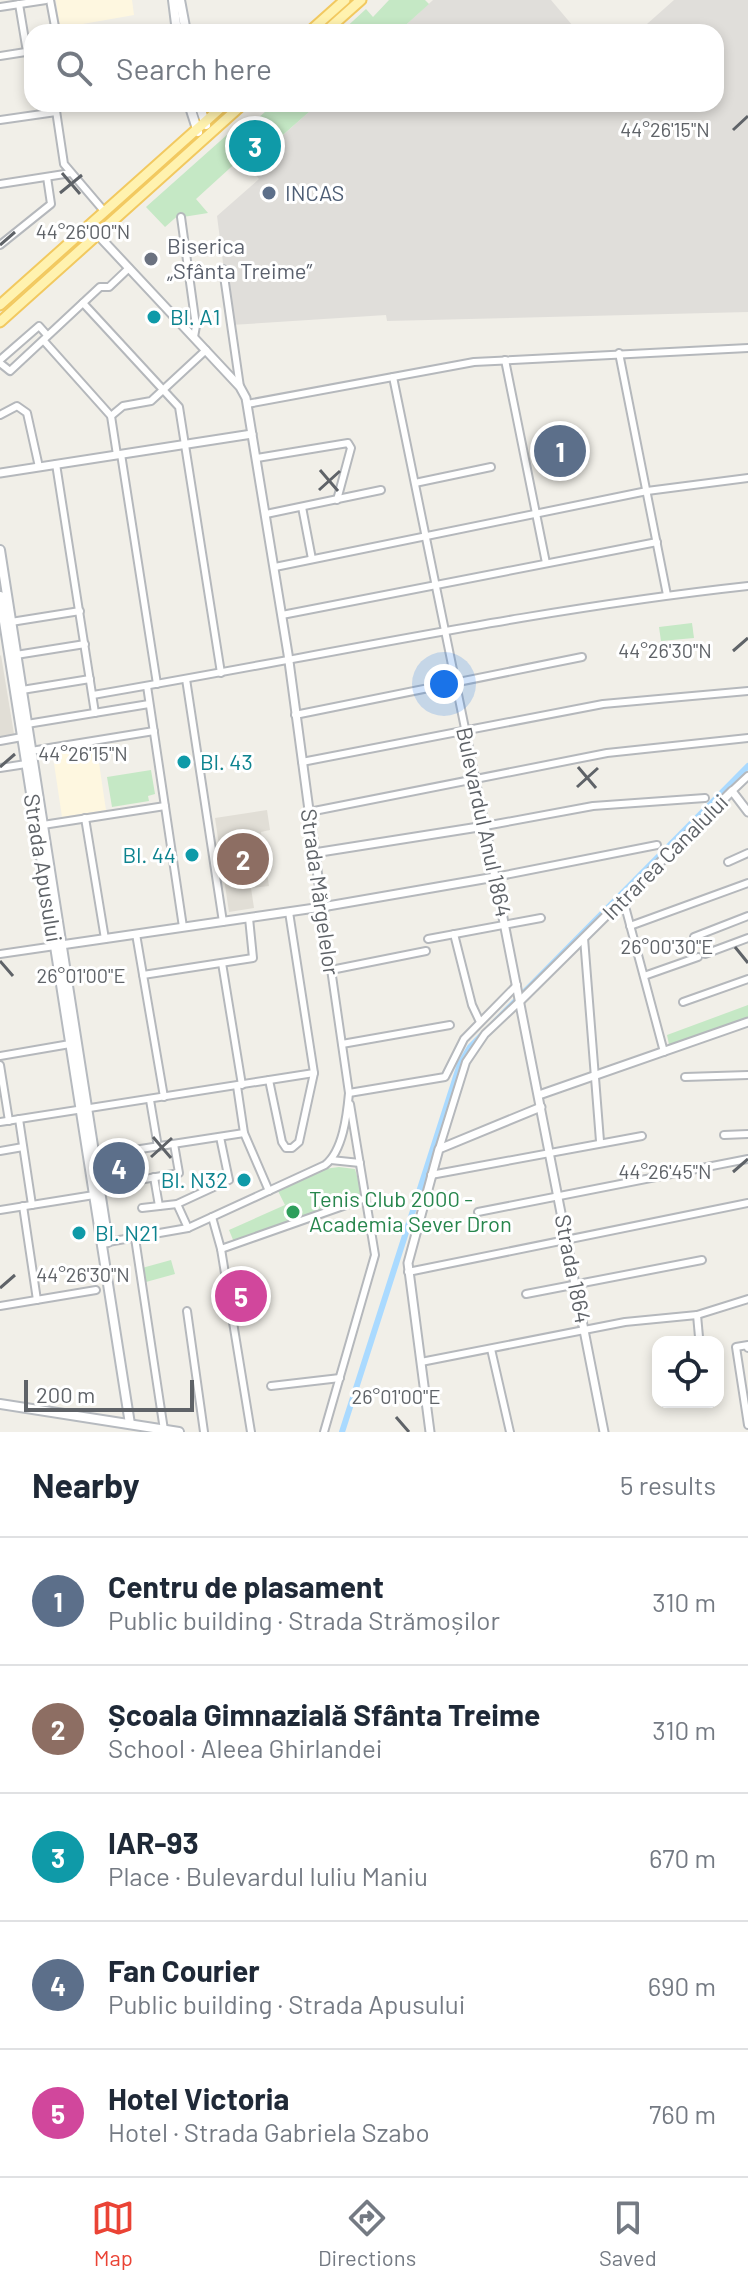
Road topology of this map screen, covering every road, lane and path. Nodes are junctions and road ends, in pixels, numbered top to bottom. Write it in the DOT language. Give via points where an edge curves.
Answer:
graph roads {
  1 [pos="48,0"];
  2 [pos="173,0"];
  3 [pos="180,0"];
  4 [pos="345,0"];
  5 [pos="361,0"];
  6 [pos="19,4"];
  7 [pos="0,7"];
  8 [pos="54,24"];
  9 [pos="176,24"];
  10 [pos="184,24"];
  11 [pos="318,24"];
  12 [pos="334,24"];
  13 [pos="24,28"];
  14 [pos="24,53"];
  15 [pos="0,56"];
  16 [pos="37,112"];
  17 [pos="57,112"];
  18 [pos="193,112"];
  19 [pos="199,112"];
  20 [pos="215,112"];
  21 [pos="234,112"];
  22 [pos="0,120"];
  23 [pos="199,125"];
  24 [pos="208,135"];
  25 [pos="71,173"];
  26 [pos="47,177"];
  27 [pos="0,184"];
  28 [pos="104,211"];
  29 [pos="181,217"];
  30 [pos="97,234"];
  31 [pos="0,245"];
  32 [pos="129,268"];
  33 [pos="223,269"];
  34 [pos="83,303"];
  35 [pos="0,305"];
  36 [pos="0,322"];
  37 [pos="194,337"];
  38 [pos="46,338"];
  39 [pos="748,348"];
  40 [pos="206,350"];
  41 [pos="619,353"];
  42 [pos="505,360"];
  43 [pos="0,362"];
  44 [pos="393,377"];
  45 [pos="240,387"];
  46 [pos="163,390"];
  47 [pos="247,404"];
  48 [pos="0,415"];
  49 [pos="111,416"];
  50 [pos="252,434"];
  51 [pos="186,444"];
  52 [pos="119,454"];
  53 [pos="257,458"];
  54 [pos="56,464"];
  55 [pos="39,467"];
  56 [pos="491,467"];
  57 [pos="0,473"];
  58 [pos="748,478"];
  59 [pos="415,483"];
  60 [pos="381,490"];
  61 [pos="647,491"];
  62 [pos="337,500"];
  63 [pos="302,507"];
  64 [pos="266,514"];
  65 [pos="536,514"];
  66 [pos="425,536"];
  67 [pos="657,542"];
  68 [pos="0,550"];
  69 [pos="312,559"];
  70 [pos="546,563"];
  71 [pos="275,567"];
  72 [pos="435,585"];
  73 [pos="748,586"];
  74 [pos="667,595"];
  75 [pos="0,596"];
  76 [pos="80,611"];
  77 [pos="282,615"];
  78 [pos="5,627"];
  79 [pos="445,633"];
  80 [pos="85,644"];
  81 [pos="13,656"];
  82 [pos="582,657"];
  83 [pos="287,662"];
  84 [pos="221,673"];
  85 [pos="90,679"];
  86 [pos="186,679"];
  87 [pos="455,682"];
  88 [pos="157,684"];
  89 [pos="147,686"];
  90 [pos="22,690"];
  91 [pos="748,691"];
  92 [pos="93,695"];
  93 [pos="149,704"];
  94 [pos="95,713"];
  95 [pos="295,715"];
  96 [pos="27,724"];
  97 [pos="154,731"];
  98 [pos="465,731"];
  99 [pos="22,737"];
  100 [pos="748,738"];
  101 [pos="0,741"];
  102 [pos="28,751"];
  103 [pos="302,762"];
  104 [pos="30,763"];
  105 [pos="0,768"];
  106 [pos="748,776"];
  107 [pos="475,779"];
  108 [pos="732,791"];
  109 [pos="705,798"];
  110 [pos="165,806"];
  111 [pos="309,812"];
  112 [pos="748,812"];
  113 [pos="85,818"];
  114 [pos="39,825"];
  115 [pos="485,826"];
  116 [pos="657,845"];
  117 [pos="314,853"];
  118 [pos="748,853"];
  119 [pos="728,862"];
  120 [pos="495,877"];
  121 [pos="748,883"];
  122 [pos="619,902"];
  123 [pos="322,907"];
  124 [pos="289,912"];
  125 [pos="748,916"];
  126 [pos="249,918"];
  127 [pos="541,918"];
  128 [pos="223,922"];
  129 [pos="505,925"];
  130 [pos="630,926"];
  131 [pos="183,927"];
  132 [pos="136,934"];
  133 [pos="454,934"];
  134 [pos="694,937"];
  135 [pos="584,938"];
  136 [pos="748,938"];
  137 [pos="105,939"];
  138 [pos="428,939"];
  139 [pos="58,946"];
  140 [pos="426,951"];
  141 [pos="0,954"];
  142 [pos="222,963"];
  143 [pos="331,970"];
  144 [pos="143,975"];
  145 [pos="644,976"];
  146 [pos="748,979"];
  147 [pos="517,985"];
  148 [pos="520,1001"];
  149 [pos="683,1002"];
  150 [pos="480,1022"];
  151 [pos="748,1022"];
  152 [pos="450,1025"];
  153 [pos="70,1044"];
  154 [pos="342,1044"];
  155 [pos="664,1052"];
  156 [pos="0,1056"];
  157 [pos="0,1065"];
  158 [pos="314,1073"];
  159 [pos="748,1075"];
  160 [pos="596,1076"];
  161 [pos="685,1077"];
  162 [pos="269,1080"];
  163 [pos="240,1085"];
  164 [pos="349,1093"];
  165 [pos="539,1095"];
  166 [pos="164,1097"];
  167 [pos="150,1100"];
  168 [pos="541,1107"];
  169 [pos="84,1110"];
  170 [pos="19,1119"];
  171 [pos="9,1121"];
  172 [pos="0,1122"];
  173 [pos="244,1133"];
  174 [pos="748,1134"];
  175 [pos="724,1135"];
  176 [pos="642,1136"];
  177 [pos="220,1137"];
  178 [pos="600,1141"];
  179 [pos="174,1144"];
  180 [pos="23,1147"];
  181 [pos="158,1147"];
  182 [pos="439,1149"];
  183 [pos="0,1151"];
  184 [pos="550,1151"];
  185 [pos="748,1159"];
  186 [pos="331,1160"];
  187 [pos="360,1163"];
  188 [pos="431,1175"];
  189 [pos="154,1177"];
  190 [pos="139,1180"];
  191 [pos="97,1191"];
  192 [pos="269,1191"];
  193 [pos="559,1196"];
  194 [pos="366,1198"];
  195 [pos="748,1203"];
  196 [pos="177,1204"];
  197 [pos="32,1205"];
  198 [pos="23,1206"];
  199 [pos="159,1206"];
  200 [pos="142,1208"];
  201 [pos="0,1210"];
  202 [pos="478,1212"];
  203 [pos="212,1217"];
  204 [pos="188,1228"];
  205 [pos="135,1238"];
  206 [pos="567,1238"];
  207 [pos="105,1242"];
  208 [pos="221,1249"];
  209 [pos="702,1260"];
  210 [pos="408,1272"];
  211 [pos="576,1284"];
  212 [pos="96,1290"];
  213 [pos="526,1294"];
  214 [pos="748,1299"];
  215 [pos="37,1300"];
  216 [pos="0,1306"];
  217 [pos="187,1311"];
  218 [pos="697,1315"];
  219 [pos="585,1330"];
  220 [pos="699,1336"];
  221 [pos="748,1347"];
  222 [pos="491,1349"];
  223 [pos="421,1362"];
  224 [pos="340,1378"];
  225 [pos="271,1386"];
  226 [pos="0,1404"];
  227 [pos="130,1424"];
  228 [pos="748,1425"];
  229 [pos="164,1430"];
  230 [pos="179,1432"];
  231 [pos="204,1432"];
  232 [pos="251,1432"];
  233 [pos="324,1432"];
  234 [pos="430,1432"];
  235 [pos="510,1432"];
  236 [pos="604,1432"];
  1 -- 6 [label="street"];
  1 -- 8 [label="street"];
  2 -- 9 [label="main road"];
  3 -- 10 [label="main road"];
  4 -- 11 [label="main road"];
  5 -- 12 [label="main road"];
  6 -- 7 [label="street"];
  6 -- 13 [label="street"];
  14 -- 15 [label="street"];
  16 -- 22 [label="street"];
  17 -- 25 [label="street" via="63,161"];
  18 -- 23 [label="main road"];
  19 -- 23 [label="main road"];
  20 -- 23 [label="main road"];
  21 -- 24 [label="main road"];
  23 -- 24 [label="main road"];
  23 -- 28 [label="main road"];
  24 -- 30 [label="main road"];
  25 -- 26 [label="street"];
  25 -- 28 [label="street"];
  26 -- 27 [label="street"];
  26 -- 31 [label="street" via="51,204"];
  28 -- 35 [label="main road"];
  29 -- 37 [label="street"];
  30 -- 32 [label="street, Strada Mărgelelor"];
  30 -- 36 [label="main road"];
  32 -- 34 [label="street"];
  32 -- 37 [label="street, Strada Mărgelelor"];
  33 -- 45 [label="street, Strada Mărgelelor"];
  34 -- 38 [label="street"];
  34 -- 46 [label="street"];
  37 -- 40 [label="street, Strada Mărgelelor"];
  38 -- 43 [label="street" via="10,371"];
  38 -- 43 [label="street" via="39,326"];
  38 -- 49 [label="street"];
  39 -- 41 [label="street"];
  40 -- 45 [label="street, Strada Mărgelelor"];
  40 -- 46 [label="street"];
  41 -- 42 [label="street"];
  41 -- 61 [label="street"];
  42 -- 44 [label="street"];
  42 -- 65 [label="street"];
  44 -- 47 [label="street"];
  44 -- 59 [label="street, Bulevardul Anul 1864"];
  45 -- 47 [label="street, Strada Mărgelelor"];
  46 -- 49 [label="street" via="151,401 123,406"];
  46 -- 51 [label="street" via="179,407"];
  47 -- 50 [label="street, Strada Mărgelelor"];
  48 -- 55 [label="street" via="13,406 27,413"];
  49 -- 52 [label="street"];
  50 -- 51 [label="street"];
  50 -- 53 [label="street, Strada Mărgelelor"];
  51 -- 52 [label="street"];
  51 -- 84 [label="street"];
  52 -- 54 [label="street"];
  52 -- 88 [label="street"];
  53 -- 62 [label="street" via="348,443"];
  53 -- 64 [label="street, Strada Mărgelelor"];
  54 -- 55 [label="street"];
  54 -- 76 [label="street"];
  55 -- 57 [label="street"];
  56 -- 59 [label="street"];
  58 -- 61 [label="street"];
  59 -- 66 [label="street, Bulevardul Anul 1864"];
  60 -- 62 [label="street"];
  61 -- 65 [label="street"];
  61 -- 67 [label="street"];
  62 -- 63 [label="street"];
  63 -- 64 [label="street"];
  63 -- 69 [label="street"];
  64 -- 71 [label="street, Strada Mărgelelor"];
  65 -- 66 [label="street"];
  65 -- 70 [label="street"];
  66 -- 69 [label="street"];
  66 -- 72 [label="street, Bulevardul Anul 1864"];
  67 -- 70 [label="street"];
  67 -- 74 [label="street"];
  68 -- 78 [label="main road, Strada Apusului"];
  69 -- 71 [label="street"];
  70 -- 72 [label="street"];
  71 -- 77 [label="street, Strada Mărgelelor"];
  72 -- 77 [label="street"];
  72 -- 79 [label="street, Bulevardul Anul 1864"];
  73 -- 74 [label="street"];
  74 -- 79 [label="street"];
  75 -- 78 [label="main road, Strada Apusului"];
  76 -- 78 [label="street"];
  76 -- 80 [label="street"];
  77 -- 83 [label="street, Strada Mărgelelor"];
  78 -- 81 [label="main road, Strada Apusului"];
  79 -- 83 [label="street"];
  79 -- 87 [label="street, Bulevardul Anul 1864"];
  80 -- 81 [label="street"];
  80 -- 85 [label="street"];
  81 -- 90 [label="main road, Strada Apusului"];
  81 -- 99 [label="main road, Strada Apusului"];
  82 -- 87 [label="street"];
  83 -- 84 [label="street"];
  83 -- 95 [label="street, Strada Mărgelelor"];
  84 -- 86 [label="street"];
  85 -- 90 [label="street"];
  85 -- 92 [label="street"];
  86 -- 88 [label="street"];
  86 -- 128 [label="street"];
  87 -- 95 [label="street"];
  87 -- 98 [label="street, Bulevardul Anul 1864"];
  88 -- 89 [label="street"];
  89 -- 92 [label="street"];
  89 -- 93 [label="street"];
  90 -- 96 [label="main road, Strada Apusului"];
  91 -- 98 [label="street" via="603,704"];
  92 -- 94 [label="street"];
  93 -- 94 [label="street"];
  93 -- 97 [label="street"];
  94 -- 96 [label="street"];
  95 -- 103 [label="street, Strada Mărgelelor"];
  96 -- 102 [label="main road, Strada Apusului"];
  97 -- 102 [label="street"];
  97 -- 110 [label="street"];
  98 -- 103 [label="street"];
  98 -- 107 [label="street, Bulevardul Anul 1864"];
  99 -- 101 [label="street"];
  99 -- 102 [label="main road, Strada Apusului"];
  100 -- 107 [label="street" via="607,753"];
  102 -- 104 [label="main road, Strada Apusului"];
  103 -- 111 [label="street, Strada Mărgelelor"];
  104 -- 105 [label="street"];
  104 -- 114 [label="main road, Strada Apusului"];
  106 -- 108 [label="street, Intrarea Canalului"];
  107 -- 111 [label="street"];
  107 -- 115 [label="street, Bulevardul Anul 1864"];
  108 -- 112 [label="street"];
  108 -- 122 [label="street, Intrarea Canalului"];
  109 -- 115 [label="street" via="593,806"];
  110 -- 113 [label="street"];
  110 -- 131 [label="street"];
  111 -- 117 [label="street, Strada Mărgelelor"];
  113 -- 114 [label="street"];
  113 -- 137 [label="street"];
  114 -- 139 [label="main road, Strada Apusului"];
  115 -- 117 [label="street"];
  115 -- 120 [label="street, Bulevardul Anul 1864"];
  116 -- 120 [label="street"];
  117 -- 123 [label="street, Strada Mărgelelor"];
  118 -- 119 [label="street"];
  120 -- 123 [label="street"];
  120 -- 129 [label="street, Bulevardul Anul 1864"];
  121 -- 130 [label="street"];
  122 -- 130 [label="street"];
  122 -- 135 [label="street, Intrarea Canalului"];
  123 -- 124 [label="street"];
  123 -- 143 [label="street, Strada Mărgelelor"];
  124 -- 126 [label="street"];
  124 -- 158 [label="street"];
  125 -- 134 [label="street"];
  126 -- 128 [label="street"];
  126 -- 142 [label="street" via="254,956"];
  127 -- 129 [label="street"];
  128 -- 131 [label="street"];
  129 -- 133 [label="street"];
  129 -- 147 [label="street, Bulevardul Anul 1864"];
  130 -- 145 [label="street"];
  131 -- 132 [label="street"];
  132 -- 137 [label="street"];
  132 -- 144 [label="street"];
  133 -- 138 [label="street"];
  133 -- 150 [label="street"];
  135 -- 148 [label="street, Intrarea Canalului"];
  135 -- 160 [label="street"];
  136 -- 145 [label="street"];
  137 -- 139 [label="street"];
  139 -- 141 [label="street"];
  139 -- 153 [label="main road, Strada Apusului"];
  139 -- 169 [label="main road, Strada Apusului"];
  140 -- 143 [label="street"];
  142 -- 144 [label="street"];
  142 -- 163 [label="street"];
  143 -- 154 [label="street, Strada Mărgelelor"];
  144 -- 166 [label="street"];
  145 -- 155 [label="street"];
  146 -- 149 [label="street"];
  147 -- 148 [label="street, Bulevardul Anul 1864"];
  147 -- 150 [label="street"];
  148 -- 165 [label="street, Strada 1864"];
  148 -- 182 [label="street, Intrarea Canalului" via="485,1034 466,1062"];
  150 -- 164 [label="street" via="459,1046 445,1077"];
  151 -- 155 [label="street"];
  152 -- 154 [label="street"];
  153 -- 156 [label="street"];
  153 -- 169 [label="main road, Strada Apusului"];
  154 -- 164 [label="street, Strada Mărgelelor"];
  155 -- 160 [label="street"];
  157 -- 171 [label="street"];
  158 -- 162 [label="street"];
  158 -- 162 [label="street" via="299,1142 292,1148 282,1142"];
  159 -- 161 [label="street"];
  160 -- 165 [label="street"];
  160 -- 178 [label="street"];
  162 -- 163 [label="street"];
  163 -- 166 [label="street"];
  163 -- 173 [label="street"];
  164 -- 186 [label="street, Strada Mărgelelor"];
  164 -- 187 [label="street"];
  165 -- 168 [label="street, Strada 1864"];
  166 -- 167 [label="street"];
  167 -- 169 [label="street"];
  167 -- 181 [label="street"];
  168 -- 182 [label="street"];
  168 -- 184 [label="street, Strada 1864"];
  169 -- 170 [label="street"];
  169 -- 191 [label="main road, Strada Apusului"];
  170 -- 171 [label="street"];
  170 -- 180 [label="street"];
  171 -- 172 [label="street"];
  173 -- 177 [label="street"];
  173 -- 192 [label="street"];
  174 -- 175 [label="street"];
  176 -- 178 [label="street"];
  177 -- 179 [label="street"];
  177 -- 196 [label="street" via="229,1180"];
  178 -- 184 [label="street"];
  179 -- 181 [label="street"];
  179 -- 189 [label="street" via="179,1173"];
  180 -- 183 [label="street"];
  180 -- 197 [label="street"];
  181 -- 190 [label="street" via="134,1150"];
  182 -- 188 [label="street, Intrarea Canalului"];
  184 -- 188 [label="street"];
  184 -- 193 [label="street, Strada 1864"];
  185 -- 193 [label="street"];
  186 -- 187 [label="street"];
  186 -- 192 [label="street"];
  187 -- 194 [label="street"];
  188 -- 210 [label="street, Intrarea Canalului"];
  189 -- 190 [label="street"];
  189 -- 199 [label="street"];
  190 -- 191 [label="street"];
  191 -- 197 [label="street"];
  191 -- 207 [label="main road, Strada Apusului"];
  192 -- 203 [label="street"];
  193 -- 202 [label="street"];
  193 -- 206 [label="street, Strada 1864"];
  194 -- 208 [label="street"];
  194 -- 224 [label="street" via="375,1255"];
  195 -- 206 [label="street"];
  196 -- 199 [label="street"];
  196 -- 204 [label="street"];
  197 -- 198 [label="street"];
  198 -- 201 [label="street"];
  198 -- 215 [label="street"];
  199 -- 200 [label="street"];
  203 -- 204 [label="street"];
  203 -- 208 [label="street"];
  204 -- 205 [label="street"];
  205 -- 207 [label="street"];
  205 -- 229 [label="street"];
  206 -- 210 [label="street"];
  206 -- 211 [label="street, Strada 1864"];
  207 -- 227 [label="main road, Strada Apusului"];
  208 -- 232 [label="street"];
  209 -- 211 [label="street"];
  210 -- 223 [label="street, Intrarea Canalului"];
  211 -- 213 [label="street"];
  211 -- 219 [label="street, Strada 1864"];
  212 -- 215 [label="street"];
  214 -- 218 [label="street"];
  215 -- 216 [label="street"];
  217 -- 231 [label="street"];
  218 -- 219 [label="street"];
  218 -- 220 [label="street"];
  219 -- 222 [label="street"];
  219 -- 236 [label="street, Strada 1864"];
  221 -- 228 [label="street" via="736,1347"];
  222 -- 223 [label="street"];
  222 -- 235 [label="street"];
  223 -- 234 [label="street, Intrarea Canalului"];
  224 -- 225 [label="street"];
  224 -- 233 [label="street"];
  226 -- 227 [label="main road"];
  227 -- 229 [label="main road"];
  229 -- 230 [label="main road"];
}
